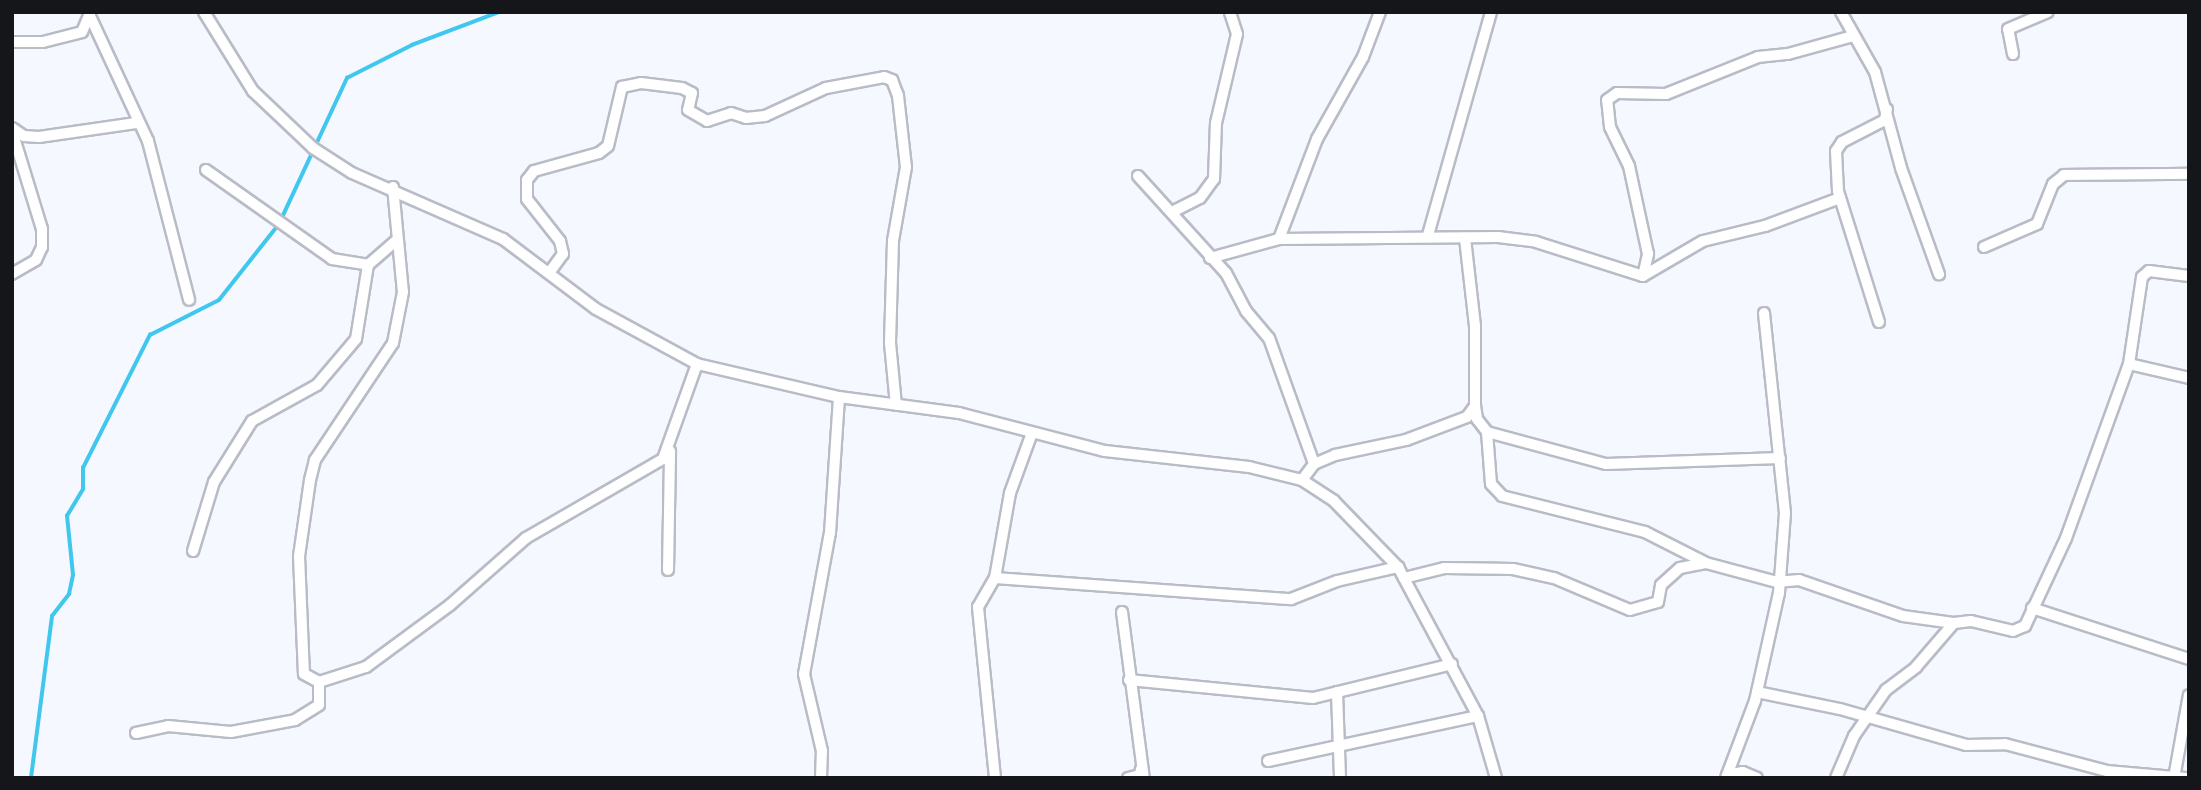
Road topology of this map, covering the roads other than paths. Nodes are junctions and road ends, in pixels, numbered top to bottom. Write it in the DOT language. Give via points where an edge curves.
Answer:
graph roads {
  1 [pos="204,12"];
  2 [pos="1230,12"];
  3 [pos="1380,12"];
  4 [pos="1491,12"];
  5 [pos="1841,12"];
  6 [pos="2048,12"];
  7 [pos="90,14"];
  8 [pos="1853,36"];
  9 [pos="12,42"];
  10 [pos="2013,54"];
  11 [pos="1887,107"];
  12 [pos="136,123"];
  13 [pos="12,130"];
  14 [pos="206,170"];
  15 [pos="2189,174"];
  16 [pos="1138,176"];
  17 [pos="393,187"];
  18 [pos="1840,198"];
  19 [pos="1172,212"];
  20 [pos="1428,235"];
  21 [pos="1465,238"];
  22 [pos="1279,239"];
  23 [pos="396,241"];
  24 [pos="1984,247"];
  25 [pos="1210,258"];
  26 [pos="368,265"];
  27 [pos="549,273"];
  28 [pos="12,274"];
  29 [pos="1939,274"];
  30 [pos="1643,276"];
  31 [pos="2189,276"];
  32 [pos="190,300"];
  33 [pos="1764,313"];
  34 [pos="1879,322"];
  35 [pos="697,364"];
  36 [pos="2129,364"];
  37 [pos="2189,378"];
  38 [pos="839,397"];
  39 [pos="896,405"];
  40 [pos="1475,406"];
  41 [pos="1487,432"];
  42 [pos="1032,433"];
  43 [pos="670,447"];
  44 [pos="1780,457"];
  45 [pos="1314,464"];
  46 [pos="1302,480"];
  47 [pos="193,551"];
  48 [pos="1706,563"];
  49 [pos="1398,567"];
  50 [pos="668,570"];
  51 [pos="995,578"];
  52 [pos="1404,578"];
  53 [pos="1777,582"];
  54 [pos="2032,608"];
  55 [pos="1122,612"];
  56 [pos="1954,623"];
  57 [pos="2189,659"];
  58 [pos="1452,664"];
  59 [pos="1129,680"];
  60 [pos="319,682"];
  61 [pos="1337,692"];
  62 [pos="1757,692"];
  63 [pos="2189,695"];
  64 [pos="1478,716"];
  65 [pos="1865,717"];
  66 [pos="136,733"];
  67 [pos="1340,747"];
  68 [pos="1268,761"];
  69 [pos="1143,773"];
  70 [pos="1726,776"];
  71 [pos="2174,777"];
  72 [pos="821,778"];
  73 [pos="996,778"];
  74 [pos="1128,778"];
  75 [pos="1340,778"];
  76 [pos="1496,778"];
  77 [pos="1757,778"];
  78 [pos="1836,778"];
  79 [pos="2186,778"];
  1 -- 17 [label="street" via="253,91 313,148 352,173"];
  2 -- 19 [label="street" via="1237,34 1216,123 1214,178 1200,198"];
  3 -- 22 [label="street" via="1363,57 1317,139"];
  4 -- 20 [label="street"];
  5 -- 8 [label="street"];
  6 -- 10 [label="street" via="2008,29"];
  7 -- 9 [label="street" via="82,32 43,42"];
  7 -- 12 [label="street"];
  8 -- 11 [label="street" via="1866,51"];
  8 -- 30 [label="street" via="1788,54 1758,57 1666,93 1618,93 1607,100 1610,127 1629,166 1647,254"];
  11 -- 18 [label="street" via="1885,120 1842,142 1836,152"];
  11 -- 29 [label="street" via="1901,167"];
  12 -- 13 [label="street" via="39,137"];
  12 -- 32 [label="street" via="151,152"];
  13 -- 28 [label="street" via="42,229 42,247 36,260"];
  14 -- 26 [label="street" via="332,259"];
  15 -- 24 [label="street" via="2064,175 2053,184 2037,223"];
  16 -- 19 [label="street"];
  17 -- 23 [label="street"];
  17 -- 27 [label="street" via="503,239"];
  18 -- 30 [label="street" via="1765,226 1703,241"];
  18 -- 34 [label="street"];
  19 -- 25 [label="street"];
  20 -- 21 [label="street"];
  20 -- 22 [label="street"];
  21 -- 30 [label="street" via="1536,242"];
  21 -- 40 [label="street" via="1475,326"];
  22 -- 25 [label="street"];
  23 -- 26 [label="street"];
  23 -- 60 [label="street" via="403,292 393,344 315,460 310,480 299,556 304,674"];
  25 -- 45 [label="street" via="1226,273 1246,311 1269,338"];
  26 -- 47 [label="street" via="356,339 317,385 252,421 214,482"];
  27 -- 35 [label="street" via="630,330"];
  27 -- 39 [label="street" via="563,254 560,241 527,199 527,180 534,171 599,153 608,146 622,87 640,83 682,88 692,93 688,110 707,121 731,113 746,118 765,116 826,88 884,77 892,80 906,167 893,241 890,343"];
  31 -- 36 [label="street" via="2149,271 2142,277"];
  33 -- 44 [label="street"];
  35 -- 38 [label="street"];
  35 -- 43 [label="street"];
  36 -- 37 [label="street"];
  36 -- 54 [label="street" via="2066,538"];
  38 -- 39 [label="street"];
  38 -- 72 [label="street" via="830,533 804,674 822,751"];
  39 -- 42 [label="street" via="959,413"];
  40 -- 41 [label="street"];
  40 -- 45 [label="street" via="1467,417 1406,440"];
  41 -- 44 [label="street" via="1606,464"];
  41 -- 48 [label="street" via="1491,484 1502,496 1645,532"];
  42 -- 46 [label="street" via="1105,451 1249,467"];
  42 -- 51 [label="street" via="1010,493"];
  43 -- 50 [label="street"];
  43 -- 60 [label="street" via="647,472 589,498 526,538 450,605 366,667"];
  44 -- 53 [label="street" via="1785,513"];
  45 -- 46 [label="street"];
  46 -- 49 [label="street" via="1334,501"];
  48 -- 52 [label="street" via="1680,568 1661,585 1658,602 1630,610 1554,578 1513,569 1444,568"];
  48 -- 53 [label="street"];
  49 -- 51 [label="street" via="1337,580 1291,599"];
  49 -- 52 [label="street"];
  51 -- 73 [label="street" via="978,607"];
  52 -- 58 [label="street"];
  53 -- 56 [label="street" via="1799,580 1903,616"];
  53 -- 62 [label="street" via="1774,625"];
  54 -- 56 [label="street" via="2018,632 1970,621"];
  54 -- 57 [label="street"];
  55 -- 59 [label="street" via="1130,649"];
  56 -- 65 [label="street"];
  58 -- 61 [label="street"];
  58 -- 64 [label="street"];
  59 -- 61 [label="street" via="1313,698"];
  59 -- 69 [label="street"];
  60 -- 66 [label="street" via="319,705 295,720 232,732 167,726"];
  61 -- 67 [label="street"];
  62 -- 65 [label="street"];
  62 -- 70 [label="street"];
  63 -- 71 [label="street"];
  64 -- 67 [label="street"];
  64 -- 76 [label="street"];
  65 -- 71 [label="street" via="1966,745 2005,744 2107,771"];
  65 -- 78 [label="street"];
  67 -- 68 [label="street"];
  67 -- 75 [label="street"];
  69 -- 74 [label="street"];
  70 -- 77 [label="street" via="1743,772"];
  71 -- 79 [label="street"];
}
